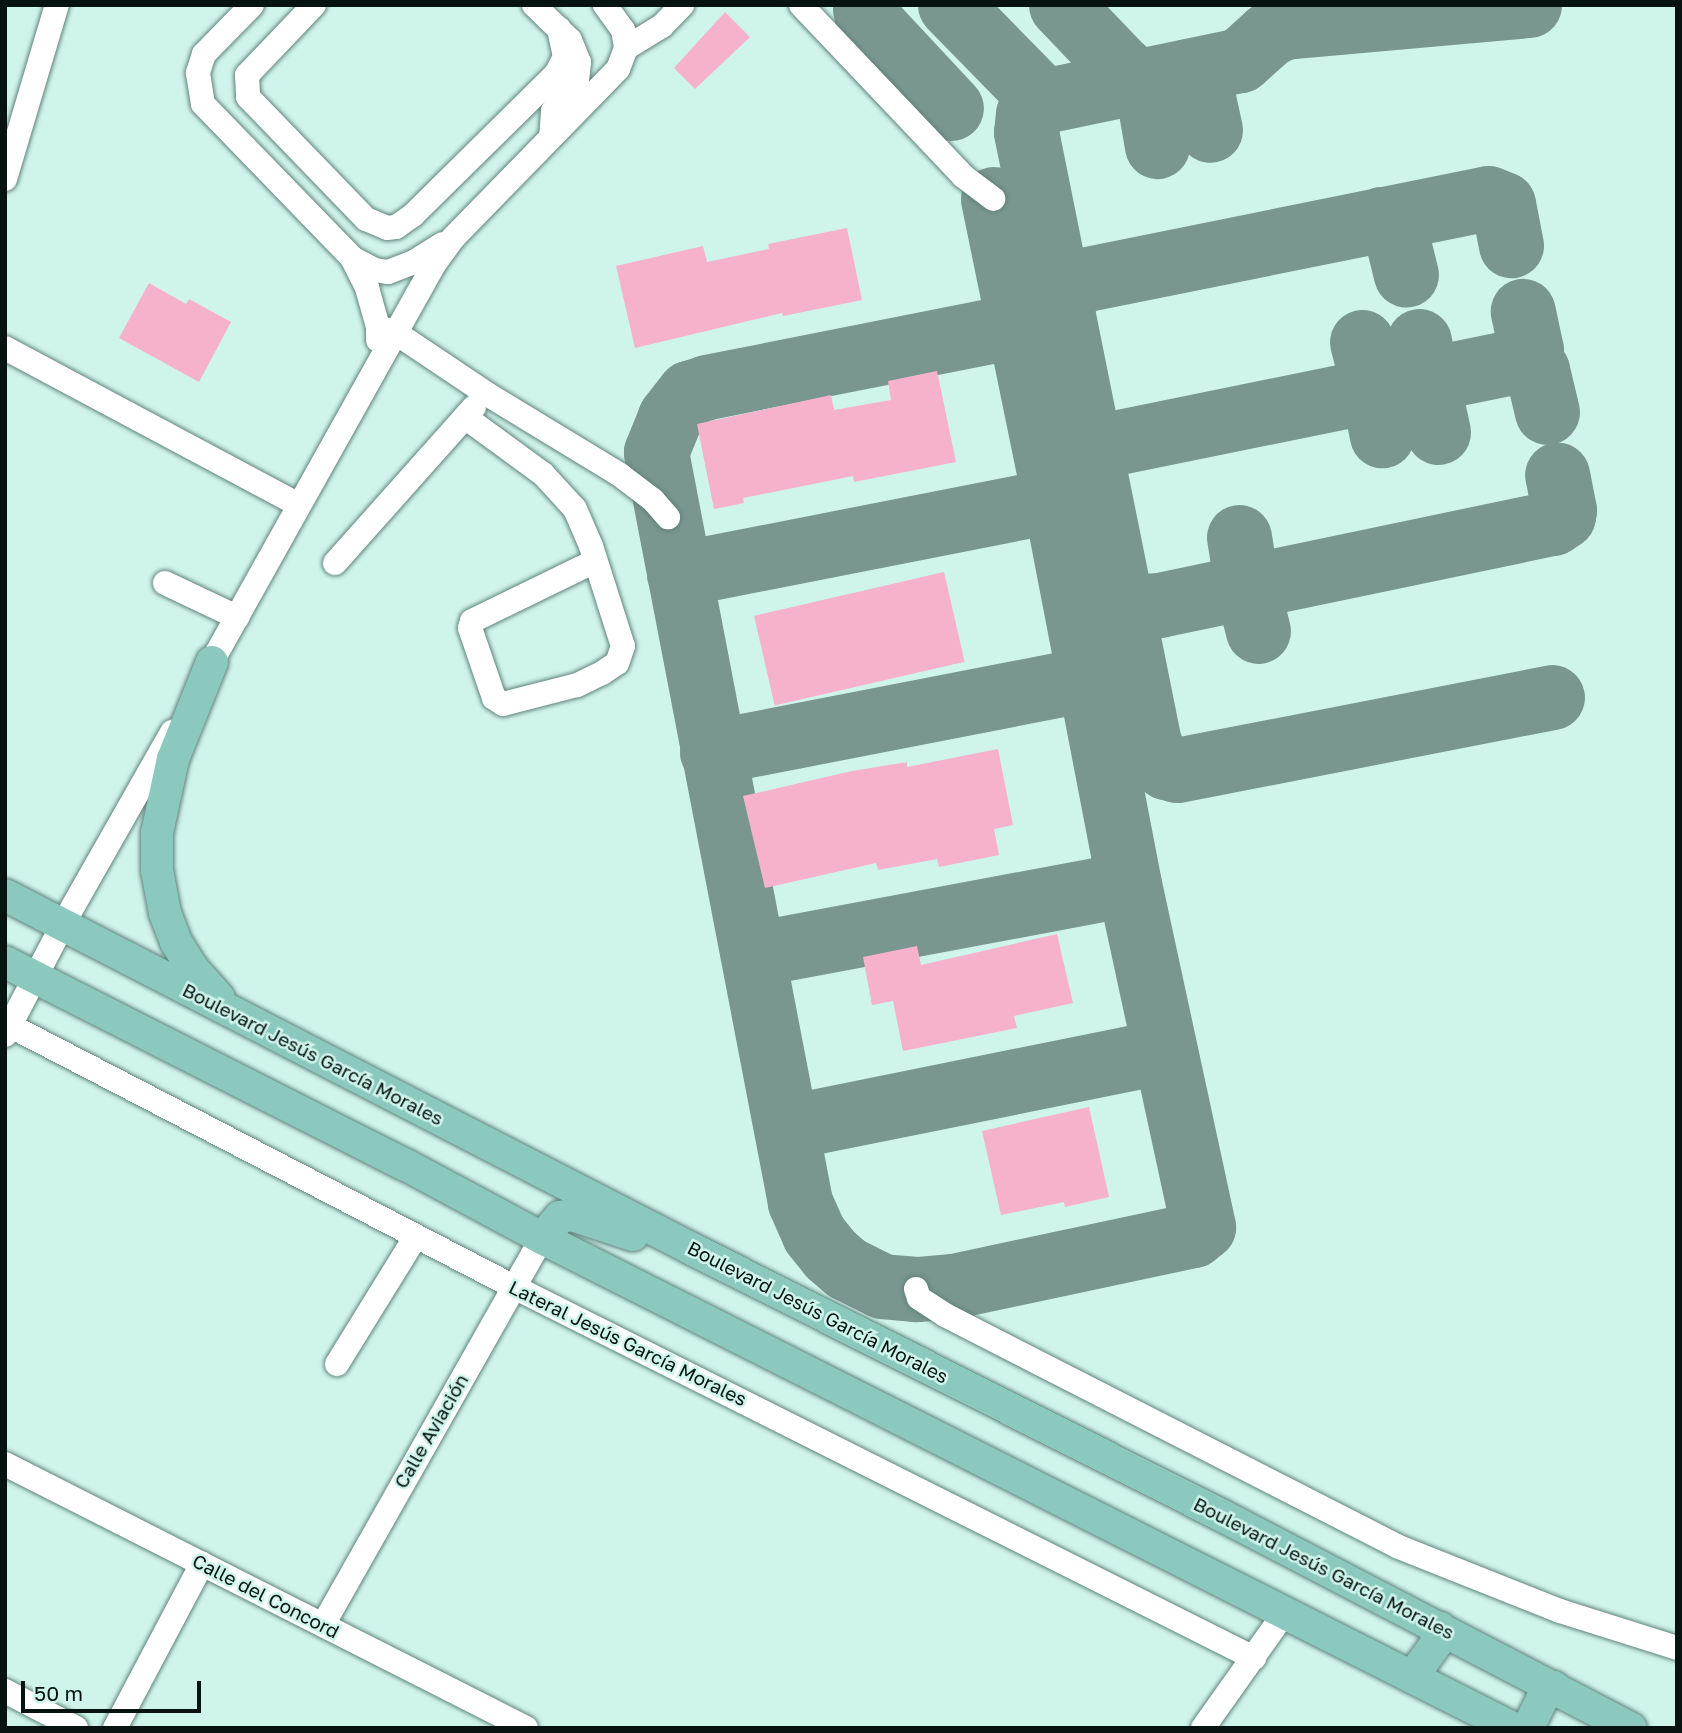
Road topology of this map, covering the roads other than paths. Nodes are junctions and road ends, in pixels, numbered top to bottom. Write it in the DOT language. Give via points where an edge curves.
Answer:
graph roads {
  1 [pos="57,5"];
  2 [pos="252,5"];
  3 [pos="314,5"];
  4 [pos="534,5"];
  5 [pos="605,5"];
  6 [pos="682,5"];
  7 [pos="802,5"];
  8 [pos="559,29"];
  9 [pos="626,48"];
  10 [pos="551,137"];
  11 [pos="5,179"];
  12 [pos="993,199"];
  13 [pos="453,238"];
  14 [pos="352,258"];
  15 [pos="387,330"];
  16 [pos="5,348"];
  17 [pos="487,394"];
  18 [pos="465,417"];
  19 [pos="299,505"];
  20 [pos="668,517"];
  21 [pos="596,561"];
  22 [pos="335,563"];
  23 [pos="165,583"];
  24 [pos="237,617"];
  25 [pos="212,662"];
  26 [pos="5,895"];
  27 [pos="63,924"];
  28 [pos="5,962"];
  29 [pos="36,978"];
  30 [pos="7,1028"];
  31 [pos="259,1028"];
  32 [pos="416,1236"];
  33 [pos="542,1238"];
  34 [pos="692,1249"];
  35 [pos="514,1287"];
  36 [pos="916,1289"];
  37 [pos="337,1364"];
  38 [pos="5,1464"];
  39 [pos="202,1564"];
  40 [pos="1285,1612"];
  41 [pos="323,1625"];
  42 [pos="1440,1628"];
  43 [pos="1677,1648"];
  44 [pos="1254,1658"];
  45 [pos="1412,1677"];
  46 [pos="1554,1687"];
  47 [pos="5,1690"];
  48 [pos="518,1726"];
  49 [pos="76,1728"];
  50 [pos="116,1728"];
  51 [pos="1203,1728"];
  52 [pos="1513,1728"];
  53 [pos="1528,1728"];
  54 [pos="1631,1728"];
  1 -- 11 [label="street"];
  2 -- 14 [label="street" via="204,54 198,72 203,104"];
  3 -- 8 [label="street" via="247,75 248,97 366,219 387,228 413,215 556,74 565,57"];
  4 -- 8 [label="street"];
  5 -- 9 [label="street" via="623,30"];
  6 -- 9 [label="street" via="662,26"];
  7 -- 12 [label="street" via="963,176"];
  8 -- 10 [label="street" via="576,48 579,70 577,81 553,111"];
  9 -- 10 [label="street" via="618,69"];
  10 -- 13 [label="street"];
  13 -- 14 [label="street" via="397,271 374,270"];
  13 -- 15 [label="street"];
  14 -- 15 [label="street"];
  15 -- 17 [label="street"];
  15 -- 19 [label="street" via="379,362"];
  16 -- 19 [label="street"];
  17 -- 18 [label="street"];
  17 -- 20 [label="street" via="620,475"];
  18 -- 21 [label="street" via="560,491 575,509"];
  18 -- 22 [label="street"];
  19 -- 24 [label="street"];
  21 -- 21 [label="street" via="623,646 617,663 577,685 514,704 494,698 470,628 472,621"];
  23 -- 24 [label="street"];
  24 -- 25 [label="street"];
  25 -- 27 [label="street"];
  25 -- 31 [label="main road" via="173,759 158,833 157,870 165,913 192,968 225,1003"];
  26 -- 27 [label="main road, Boulevard Jesús García Morales"];
  27 -- 29 [label="street"];
  27 -- 31 [label="main road, Boulevard Jesús García Morales"];
  28 -- 29 [label="main road"];
  29 -- 30 [label="street"];
  29 -- 33 [label="main road"];
  30 -- 32 [label="street, Lateral Jesús García Morales"];
  31 -- 34 [label="main road, Boulevard Jesús García Morales"];
  32 -- 35 [label="street, Lateral Jesús García Morales"];
  32 -- 37 [label="street"];
  33 -- 34 [label="main road" via="560,1217 572,1216"];
  33 -- 35 [label="street, Calle Aviación"];
  33 -- 40 [label="main road"];
  34 -- 42 [label="main road, Boulevard Jesús García Morales"];
  35 -- 41 [label="street, Calle Aviación"];
  35 -- 44 [label="street, Lateral Jesús García Morales"];
  36 -- 43 [label="street" via="919,1298 945,1315 1399,1547 1560,1611"];
  38 -- 39 [label="street, Calle del Concord"];
  39 -- 41 [label="street, Calle del Concord"];
  39 -- 50 [label="street"];
  40 -- 44 [label="street"];
  40 -- 45 [label="main road"];
  41 -- 48 [label="street, Calle del Concord"];
  42 -- 45 [label="main road" via="1435,1645"];
  42 -- 46 [label="main road, Boulevard Jesús García Morales"];
  44 -- 51 [label="street"];
  45 -- 52 [label="main road"];
  46 -- 53 [label="main road" via="1542,1699"];
  46 -- 54 [label="main road, Boulevard Jesús García Morales"];
  47 -- 49 [label="street"];
}
